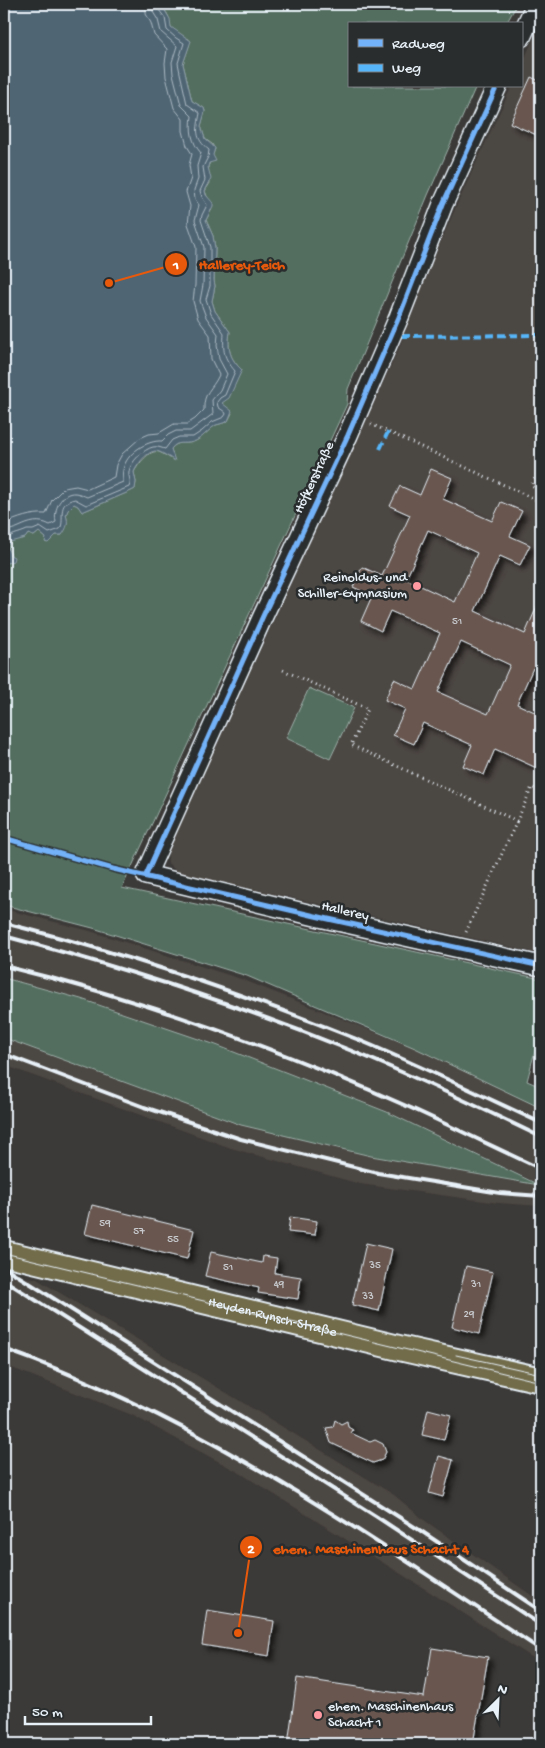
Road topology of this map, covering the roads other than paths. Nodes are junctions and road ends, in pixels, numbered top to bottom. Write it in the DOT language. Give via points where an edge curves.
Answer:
graph roads {
  1 [pos="536,4"];
  2 [pos="522,35"];
  3 [pos="497,88"];
  4 [pos="146,875"];
  5 [pos="541,966"];
  6 [pos="4,1253"];
  7 [pos="541,1380"];
  1 -- 2 [label="street"];
  3 -- 4 [label="street, Höfkerstraße" via="443,204 356,417"];
  4 -- 5 [label="street, Hallerey"];
  6 -- 7 [label="main road, Heyden-Rynsch-Straße"];
}
